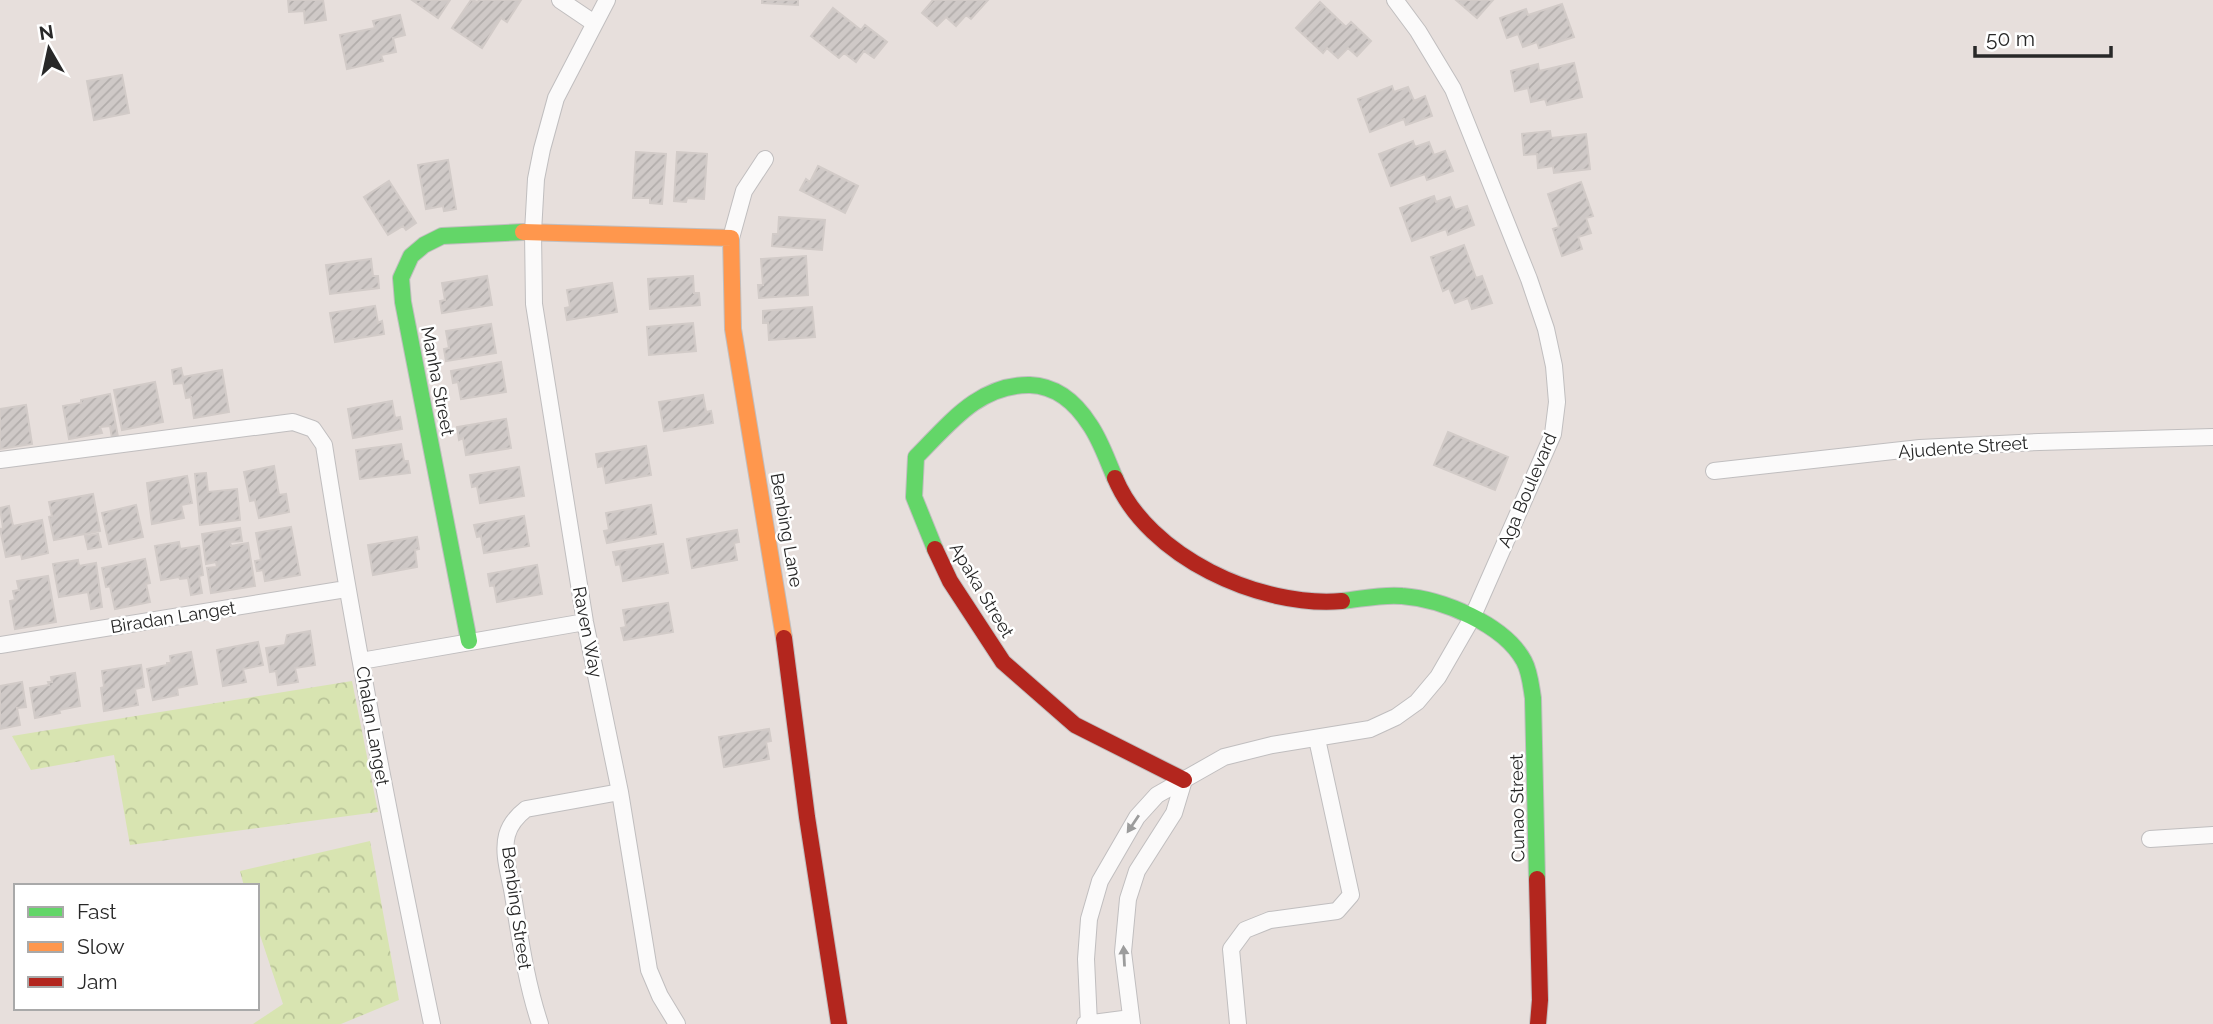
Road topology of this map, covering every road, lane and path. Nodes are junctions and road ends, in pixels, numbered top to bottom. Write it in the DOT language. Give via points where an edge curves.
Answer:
graph roads {
  1 [pos="560,0"];
  2 [pos="607,0"];
  3 [pos="1395,0"];
  4 [pos="594,23"];
  5 [pos="765,159"];
  6 [pos="533,232"];
  7 [pos="731,238"];
  8 [pos="2213,437"];
  9 [pos="0,460"];
  10 [pos="1714,471"];
  11 [pos="346,589"];
  12 [pos="1472,618"];
  13 [pos="585,622"];
  14 [pos="469,642"];
  15 [pos="0,645"];
  16 [pos="361,661"];
  17 [pos="1317,739"];
  18 [pos="1184,780"];
  19 [pos="620,792"];
  20 [pos="2213,835"];
  21 [pos="2150,839"];
  22 [pos="1132,1021"];
  23 [pos="432,1024"];
  24 [pos="540,1024"];
  25 [pos="677,1024"];
  26 [pos="839,1024"];
  27 [pos="1088,1024"];
  28 [pos="1238,1024"];
  29 [pos="1538,1024"];
  1 -- 4 [label="street"];
  2 -- 4 [label="street, Raven Way"];
  3 -- 12 [label="street, Aga Boulevard" via="1437,60 1466,118 1529,279 1554,366 1558,402 1553,434"];
  4 -- 6 [label="street, Raven Way" via="556,98 536,179"];
  5 -- 7 [label="street" via="744,191"];
  6 -- 7 [label="street"];
  6 -- 13 [label="street, Raven Way" via="534,303"];
  6 -- 14 [label="street, Manha Street" via="442,236 411,256 401,278"];
  7 -- 26 [label="street, Benbing Lane" via="733,329 779,599"];
  8 -- 10 [label="street, Ajudente Street" via="1920,448"];
  9 -- 11 [label="street, Chalan Langet" via="293,422 313,429 324,445"];
  11 -- 15 [label="street, Biradan Langet"];
  11 -- 16 [label="street, Chalan Langet"];
  12 -- 17 [label="street, Aga Boulevard" via="1438,677 1417,702 1370,729"];
  12 -- 18 [label="street, Apaka Street" via="1432,601 1401,596 1330,602 1270,596 1204,568 1147,527 1129,507 1085,417 1055,389 1024,385 993,390 916,457 914,497 950,581 1003,662 1075,726"];
  12 -- 29 [label="street, Cunao Street" via="1512,645 1530,677"];
  13 -- 14 [label="street"];
  13 -- 19 [label="street, Raven Way"];
  14 -- 16 [label="street"];
  16 -- 23 [label="street, Chalan Langet"];
  17 -- 18 [label="street, Aga Boulevard" via="1224,757"];
  17 -- 28 [label="street" via="1351,895 1337,911 1270,920 1245,930 1231,948"];
  22 -- 18 [label="street, one-way" via="1123,952 1128,899 1137,871 1174,813"];
  18 -- 27 [label="street, Aga Boulevard, one-way" via="1157,795 1137,817 1100,881 1089,919"];
  19 -- 24 [label="street, Benbing Street" via="526,809 515,818 507,835 521,945"];
  19 -- 25 [label="street, Raven Way" via="649,970"];
  20 -- 21 [label="street"];
  22 -- 27 [label="street"];
}
